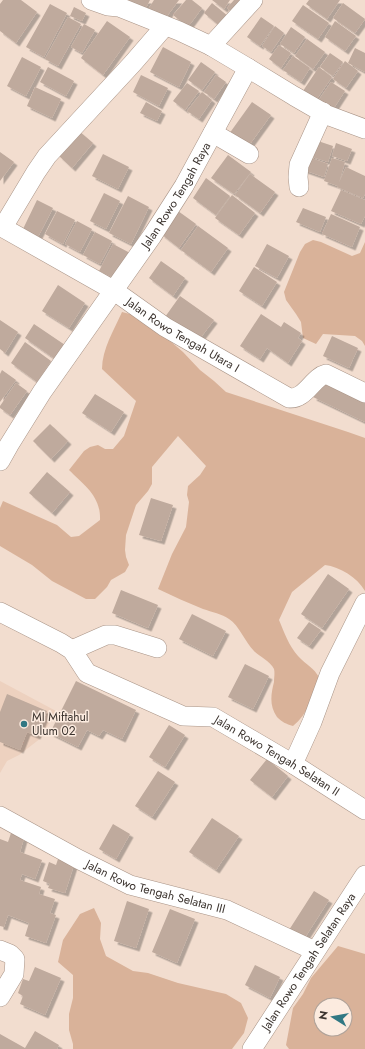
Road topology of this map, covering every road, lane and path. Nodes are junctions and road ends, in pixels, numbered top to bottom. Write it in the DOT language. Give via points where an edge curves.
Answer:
graph roads {
  1 [pos="91,0"];
  2 [pos="253,0"];
  3 [pos="121,4"];
  4 [pos="164,26"];
  5 [pos="211,46"];
  6 [pos="248,68"];
  7 [pos="323,112"];
  8 [pos="365,129"];
  9 [pos="213,133"];
  10 [pos="249,154"];
  11 [pos="299,187"];
  12 [pos="1,226"];
  13 [pos="113,290"];
  14 [pos="365,393"];
  15 [pos="4,441"];
  16 [pos="0,461"];
  17 [pos="365,603"];
  18 [pos="0,612"];
  19 [pos="157,648"];
  20 [pos="72,650"];
  21 [pos="293,764"];
  22 [pos="365,810"];
  23 [pos="0,816"];
  24 [pos="365,874"];
  25 [pos="0,950"];
  26 [pos="315,951"];
  27 [pos="0,997"];
  28 [pos="252,1049"];
  1 -- 3 [label="street" via="108,6"];
  2 -- 5 [label="street"];
  3 -- 4 [label="street"];
  4 -- 5 [label="street"];
  4 -- 12 [label="street" via="47,156"];
  5 -- 6 [label="street"];
  6 -- 7 [label="street"];
  6 -- 9 [label="street, Jalan Rowo Tengah Raya"];
  7 -- 8 [label="street"];
  7 -- 11 [label="street" via="299,165"];
  9 -- 10 [label="street"];
  9 -- 13 [label="street, Jalan Rowo Tengah Raya" via="184,186"];
  12 -- 13 [label="street, Jalan Rowo Tengah Utara I"];
  13 -- 14 [label="street, Jalan Rowo Tengah Utara I" via="165,327 289,398 297,397 326,374"];
  13 -- 15 [label="street, Jalan Rowo Tengah Raya" via="26,419"];
  15 -- 16 [label="street, Jalan Rowo Tengah Raya"];
  17 -- 21 [label="street" via="330,673"];
  18 -- 20 [label="street, Jalan Rowo Tengah Selatan II"];
  19 -- 20 [label="street" via="115,635 106,635"];
  20 -- 21 [label="street, Jalan Rowo Tengah Selatan II" via="88,673 183,716 213,717"];
  21 -- 22 [label="street, Jalan Rowo Tengah Selatan II"];
  23 -- 26 [label="street, Jalan Rowo Tengah Selatan III" via="78,860 130,885 227,910"];
  24 -- 26 [label="street, Jalan Rowo Tengah Selatan Raya"];
  25 -- 27 [label="street" via="15,959 14,974"];
  26 -- 28 [label="street, Jalan Rowo Tengah Selatan Raya"];
}
